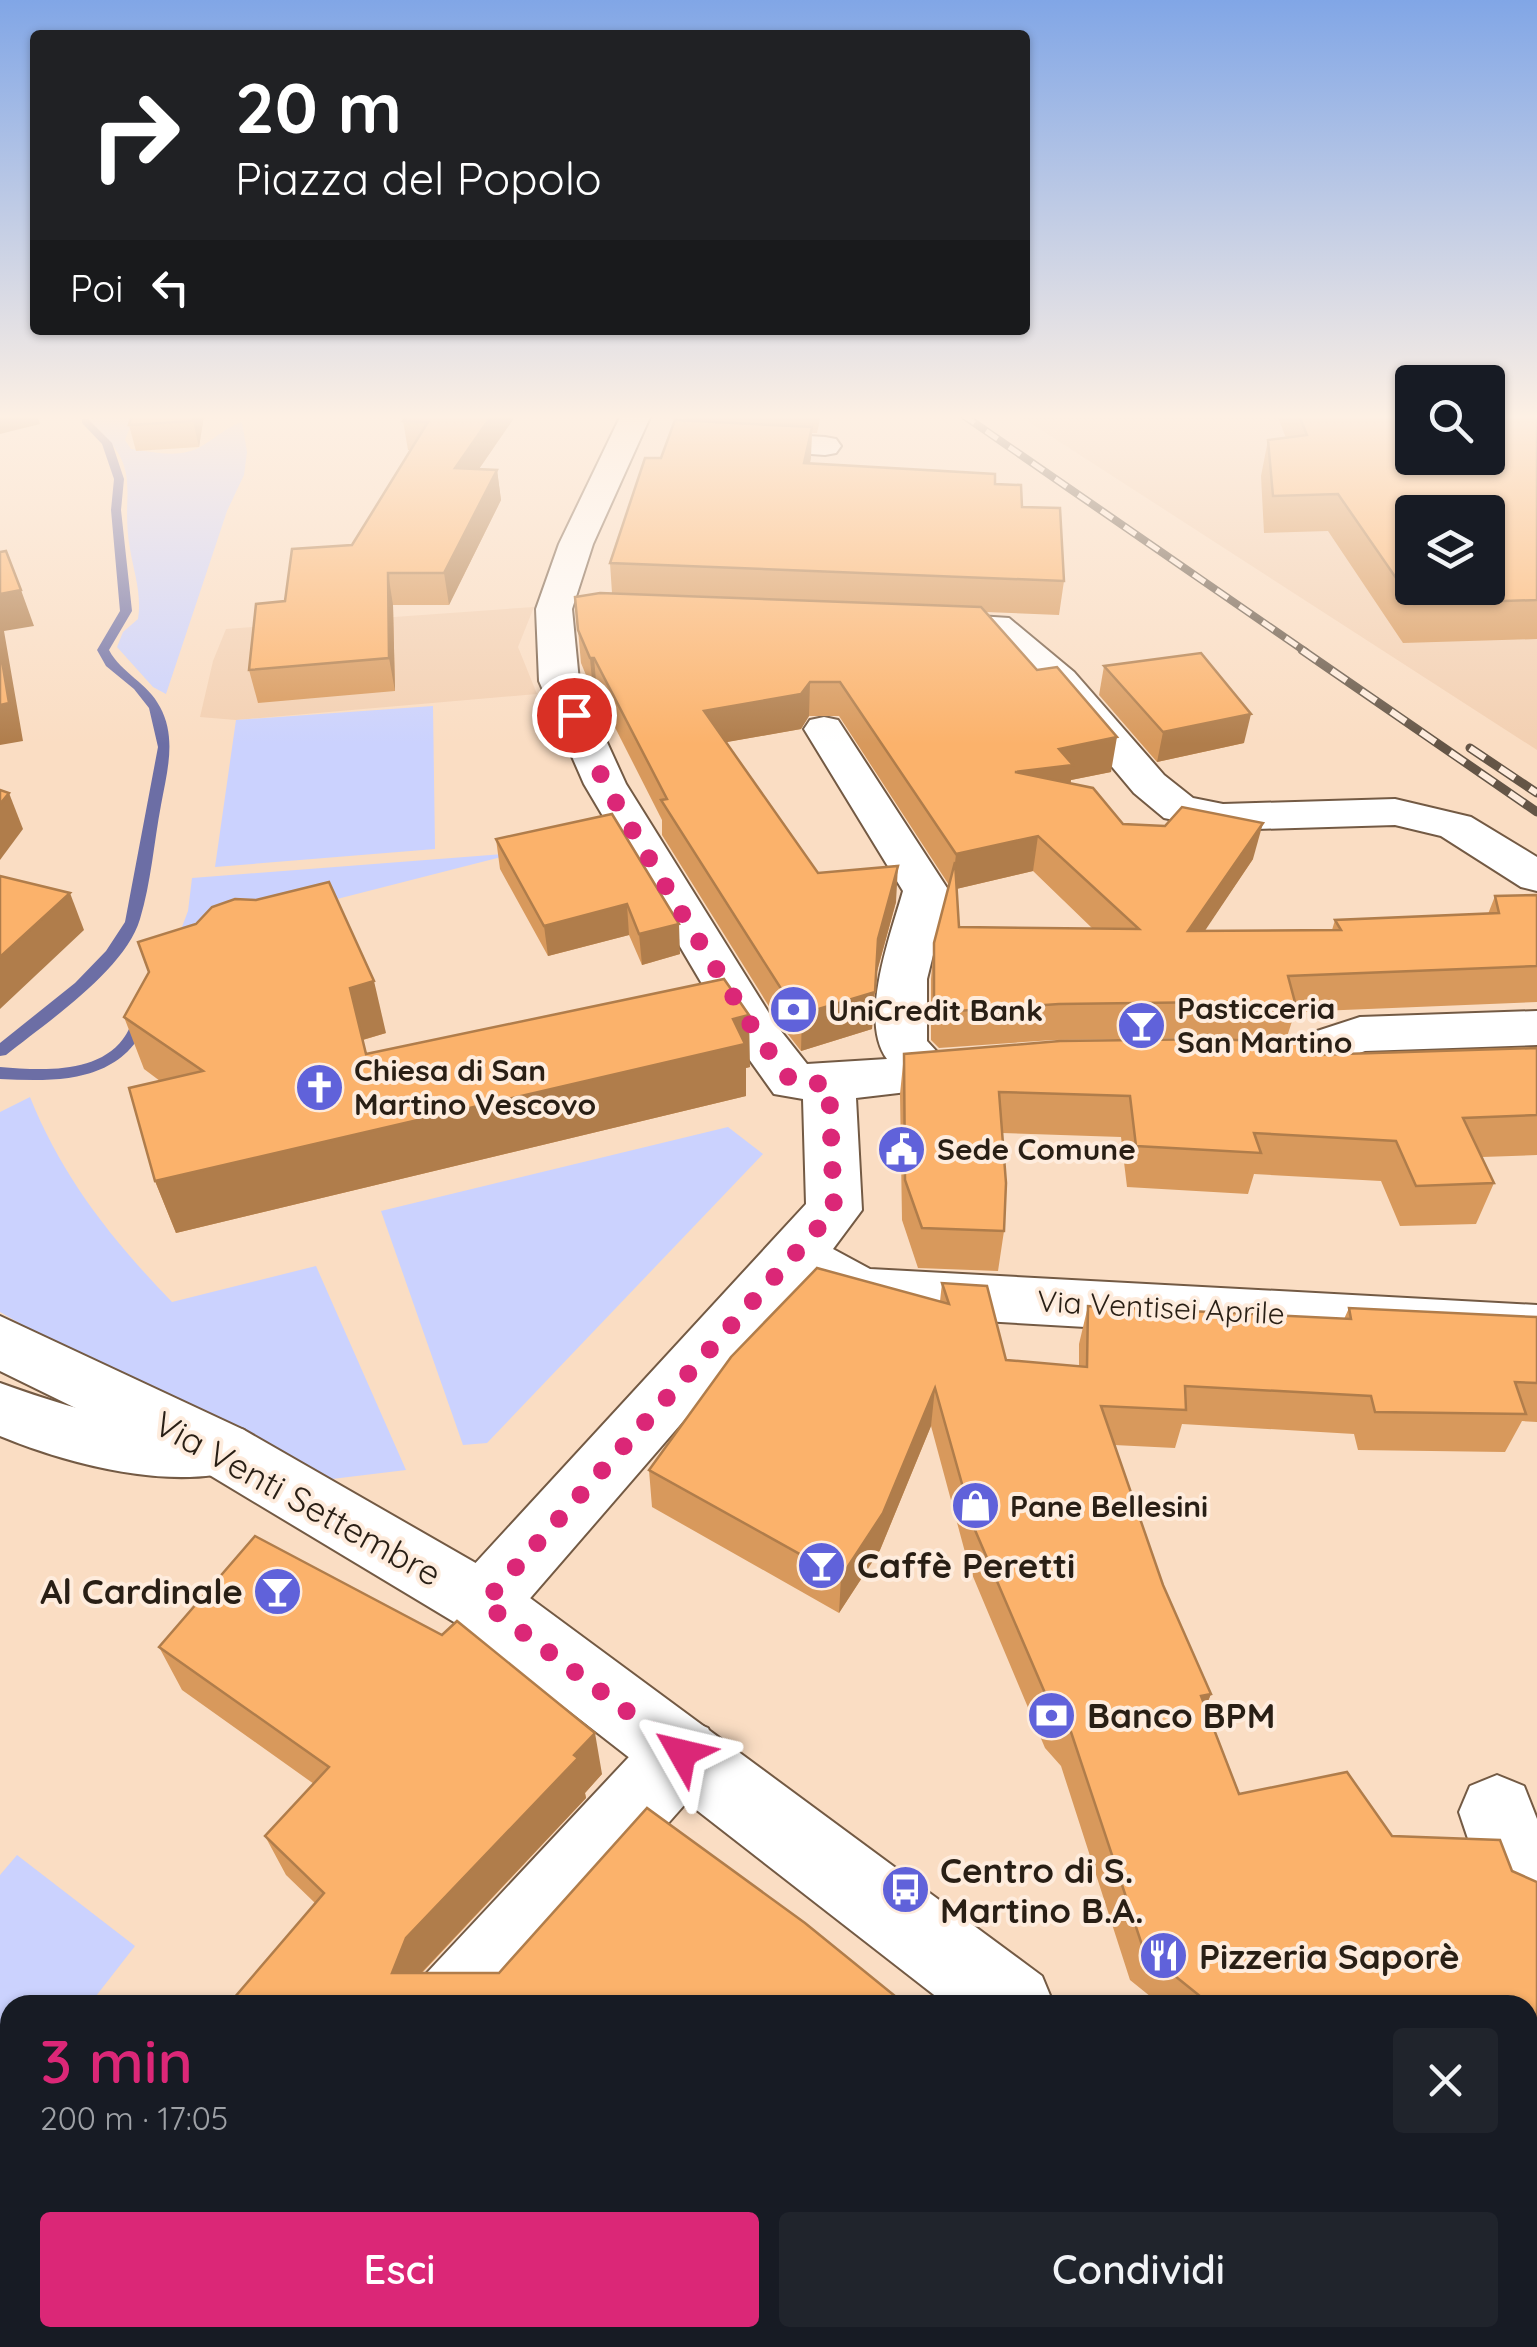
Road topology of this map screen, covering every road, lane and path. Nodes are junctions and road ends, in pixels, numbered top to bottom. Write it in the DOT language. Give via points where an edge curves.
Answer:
graph roads {
  1 [pos="587,525"];
  2 [pos="900,623"];
  3 [pos="824,728"];
  4 [pos="1537,877"];
  5 [pos="1537,1028"];
  6 [pos="1537,1059"];
  7 [pos="1260,1062"];
  8 [pos="1016,1064"];
  9 [pos="1312,1066"];
  10 [pos="924,1070"];
  11 [pos="829,1084"];
  12 [pos="794,1256"];
  13 [pos="1537,1330"];
  14 [pos="0,1340"];
  15 [pos="0,1409"];
  16 [pos="221,1449"];
  17 [pos="484,1603"];
  18 [pos="682,1753"];
  19 [pos="462,1995"];
  20 [pos="1000,1995"];
  1 -- 11 [label="street" via="576,544 574,610 559,680 605,784 759,1038 792,1082"];
  2 -- 4 [label="street" via="996,626 1060,680 1178,809 1223,817 1395,812 1456,826"];
  3 -- 10 [label="street" via="926,891 902,998 902,1044"];
  5 -- 9 [label="street" via="1360,1034 1328,1045"];
  6 -- 9 [label="street"];
  7 -- 9 [label="street"];
  8 -- 10 [label="street"];
  10 -- 11 [label="street"];
  11 -- 12 [label="street" via="834,1210"];
  12 -- 13 [label="street, Via Ventisei Aprile" via="861,1291"];
  12 -- 17 [label="street"];
  14 -- 16 [label="street, Via Venti Settembre"];
  15 -- 16 [label="street" via="53,1432 144,1450"];
  16 -- 17 [label="street, Via Venti Settembre"];
  17 -- 18 [label="street, Via Venti Settembre"];
  18 -- 19 [label="street"];
  18 -- 20 [label="street, Via Venti Settembre"];
}
